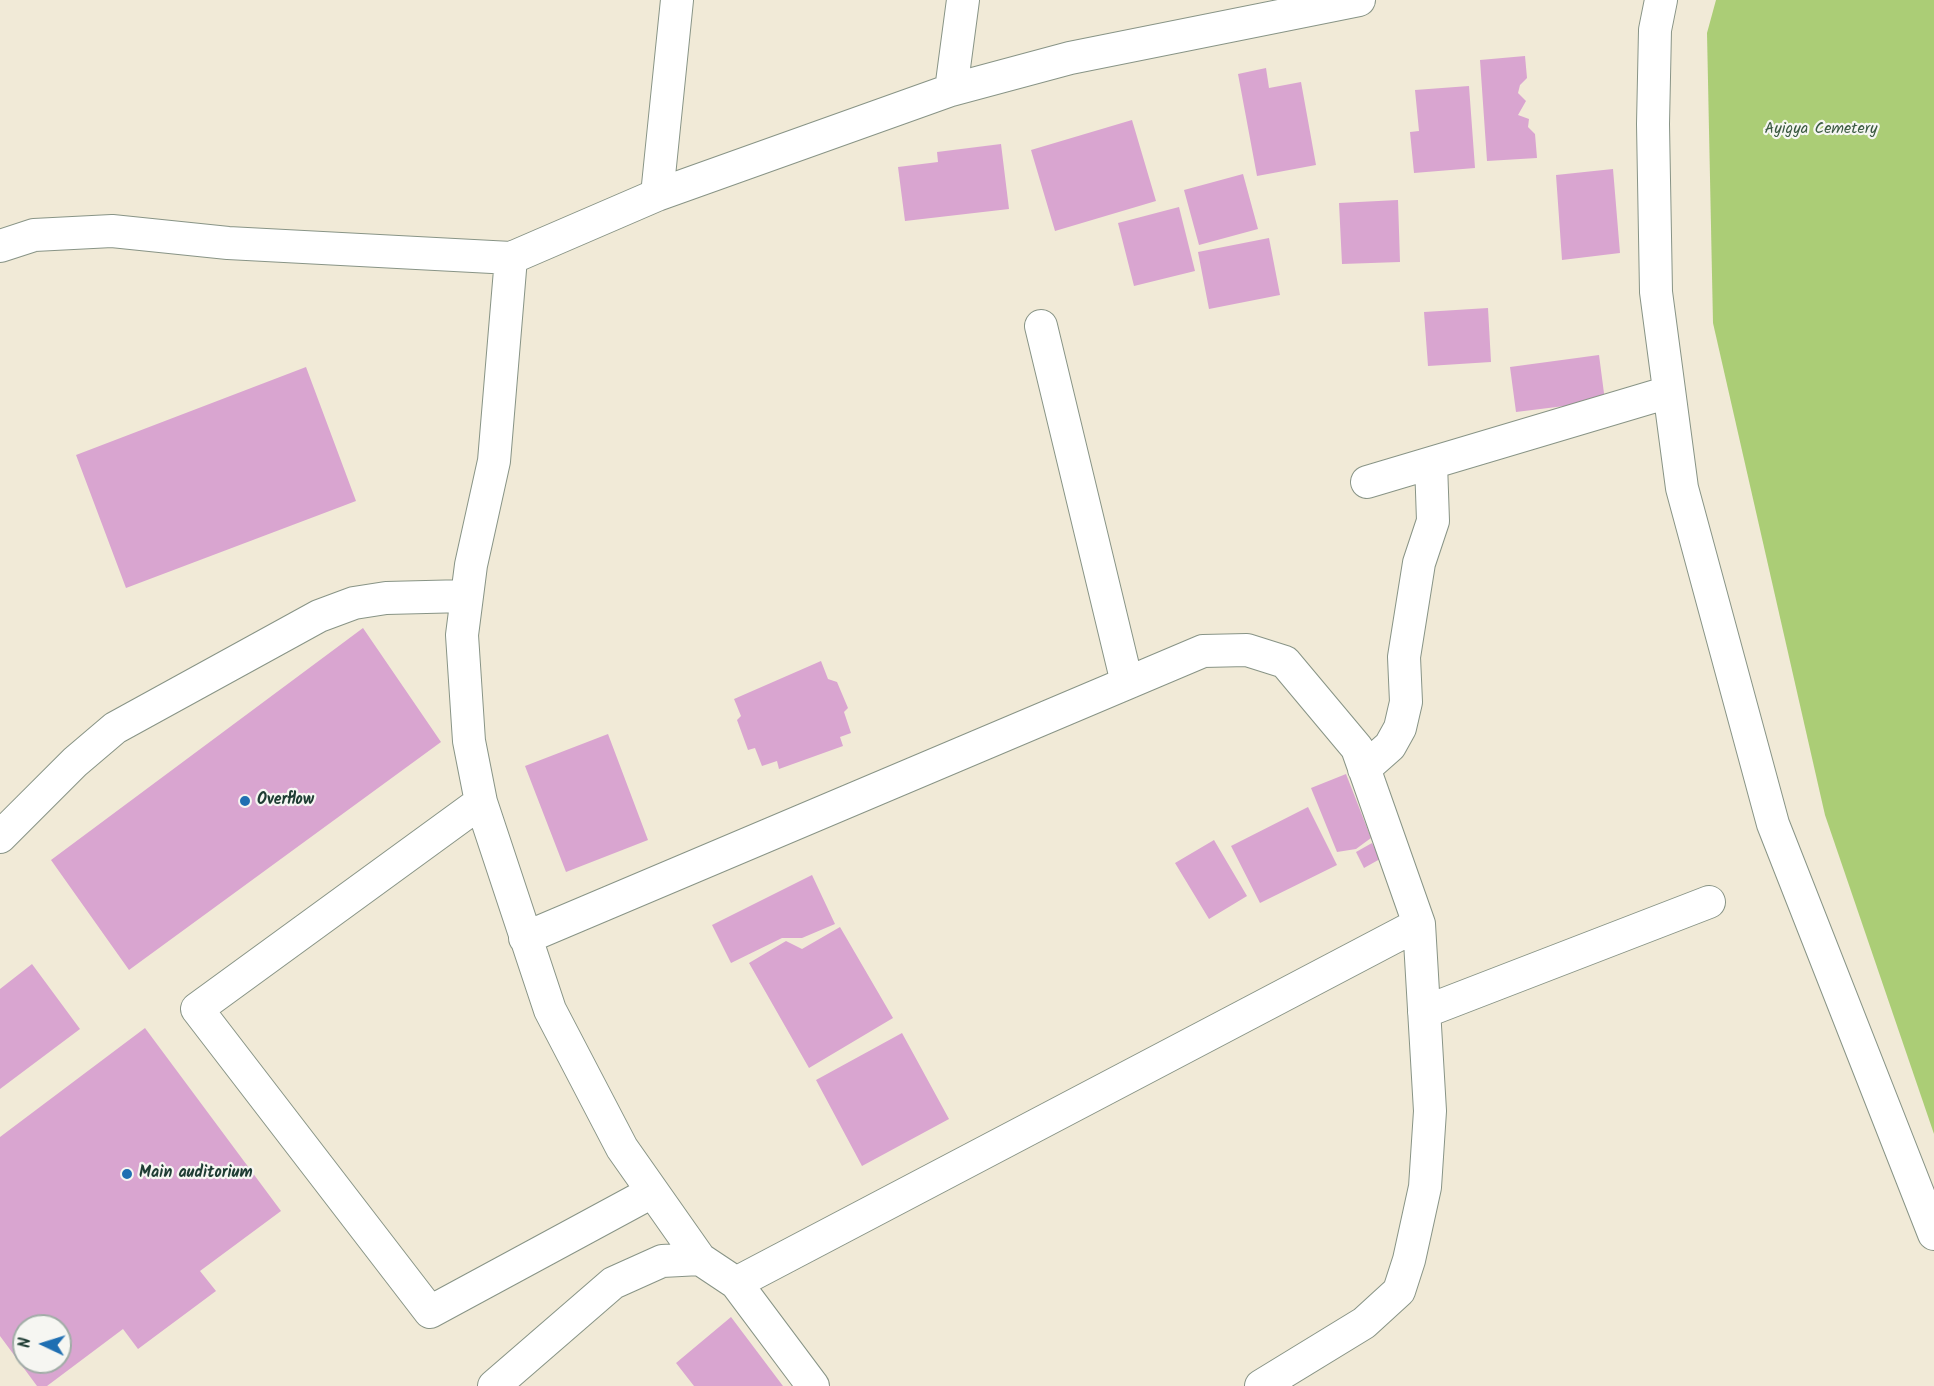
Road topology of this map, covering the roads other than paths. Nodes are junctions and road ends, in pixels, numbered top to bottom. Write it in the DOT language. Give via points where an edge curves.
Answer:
graph roads {
  1 [pos="677,0"];
  2 [pos="963,0"];
  3 [pos="1359,0"];
  4 [pos="1661,0"];
  5 [pos="951,90"];
  6 [pos="657,195"];
  7 [pos="0,246"];
  8 [pos="511,258"];
  9 [pos="1041,326"];
  10 [pos="1669,392"];
  11 [pos="1431,463"];
  12 [pos="1367,482"];
  13 [pos="466,596"];
  14 [pos="1126,683"];
  15 [pos="1364,769"];
  16 [pos="481,802"];
  17 [pos="0,837"];
  18 [pos="1709,902"];
  19 [pos="1419,924"];
  20 [pos="525,938"];
  21 [pos="1424,1012"];
  22 [pos="652,1192"];
  23 [pos="1934,1234"];
  24 [pos="700,1259"];
  25 [pos="736,1283"];
  26 [pos="494,1386"];
  27 [pos="813,1386"];
  28 [pos="1261,1386"];
  1 -- 6 [label="street"];
  2 -- 5 [label="street"];
  3 -- 5 [label="street" via="1070,58"];
  4 -- 10 [label="street" via="1655,30 1653,124 1656,292"];
  5 -- 6 [label="street"];
  6 -- 8 [label="street"];
  7 -- 8 [label="street" via="34,235 112,231 228,243"];
  8 -- 13 [label="street" via="494,461"];
  9 -- 14 [label="street"];
  10 -- 11 [label="street"];
  10 -- 23 [label="street" via="1682,488 1773,824"];
  11 -- 12 [label="street"];
  11 -- 15 [label="street" via="1433,521 1419,563 1404,657 1406,702 1400,728 1390,746"];
  13 -- 16 [label="street" via="462,635 464,682"];
  13 -- 17 [label="street" via="386,598 354,603 319,616 115,728"];
  14 -- 15 [label="street" via="1203,651 1247,650 1285,662 1357,748"];
  14 -- 20 [label="street"];
  15 -- 19 [label="street"];
  16 -- 20 [label="street"];
  16 -- 22 [label="street" via="197,1009 430,1312"];
  18 -- 21 [label="street"];
  19 -- 21 [label="street"];
  19 -- 25 [label="street"];
  20 -- 22 [label="street" via="550,1010 622,1148"];
  21 -- 28 [label="street" via="1430,1111 1425,1187 1399,1291 1364,1323"];
  22 -- 24 [label="street"];
  24 -- 25 [label="street"];
  24 -- 26 [label="street" via="662,1261 613,1283"];
  25 -- 27 [label="street"];
}
